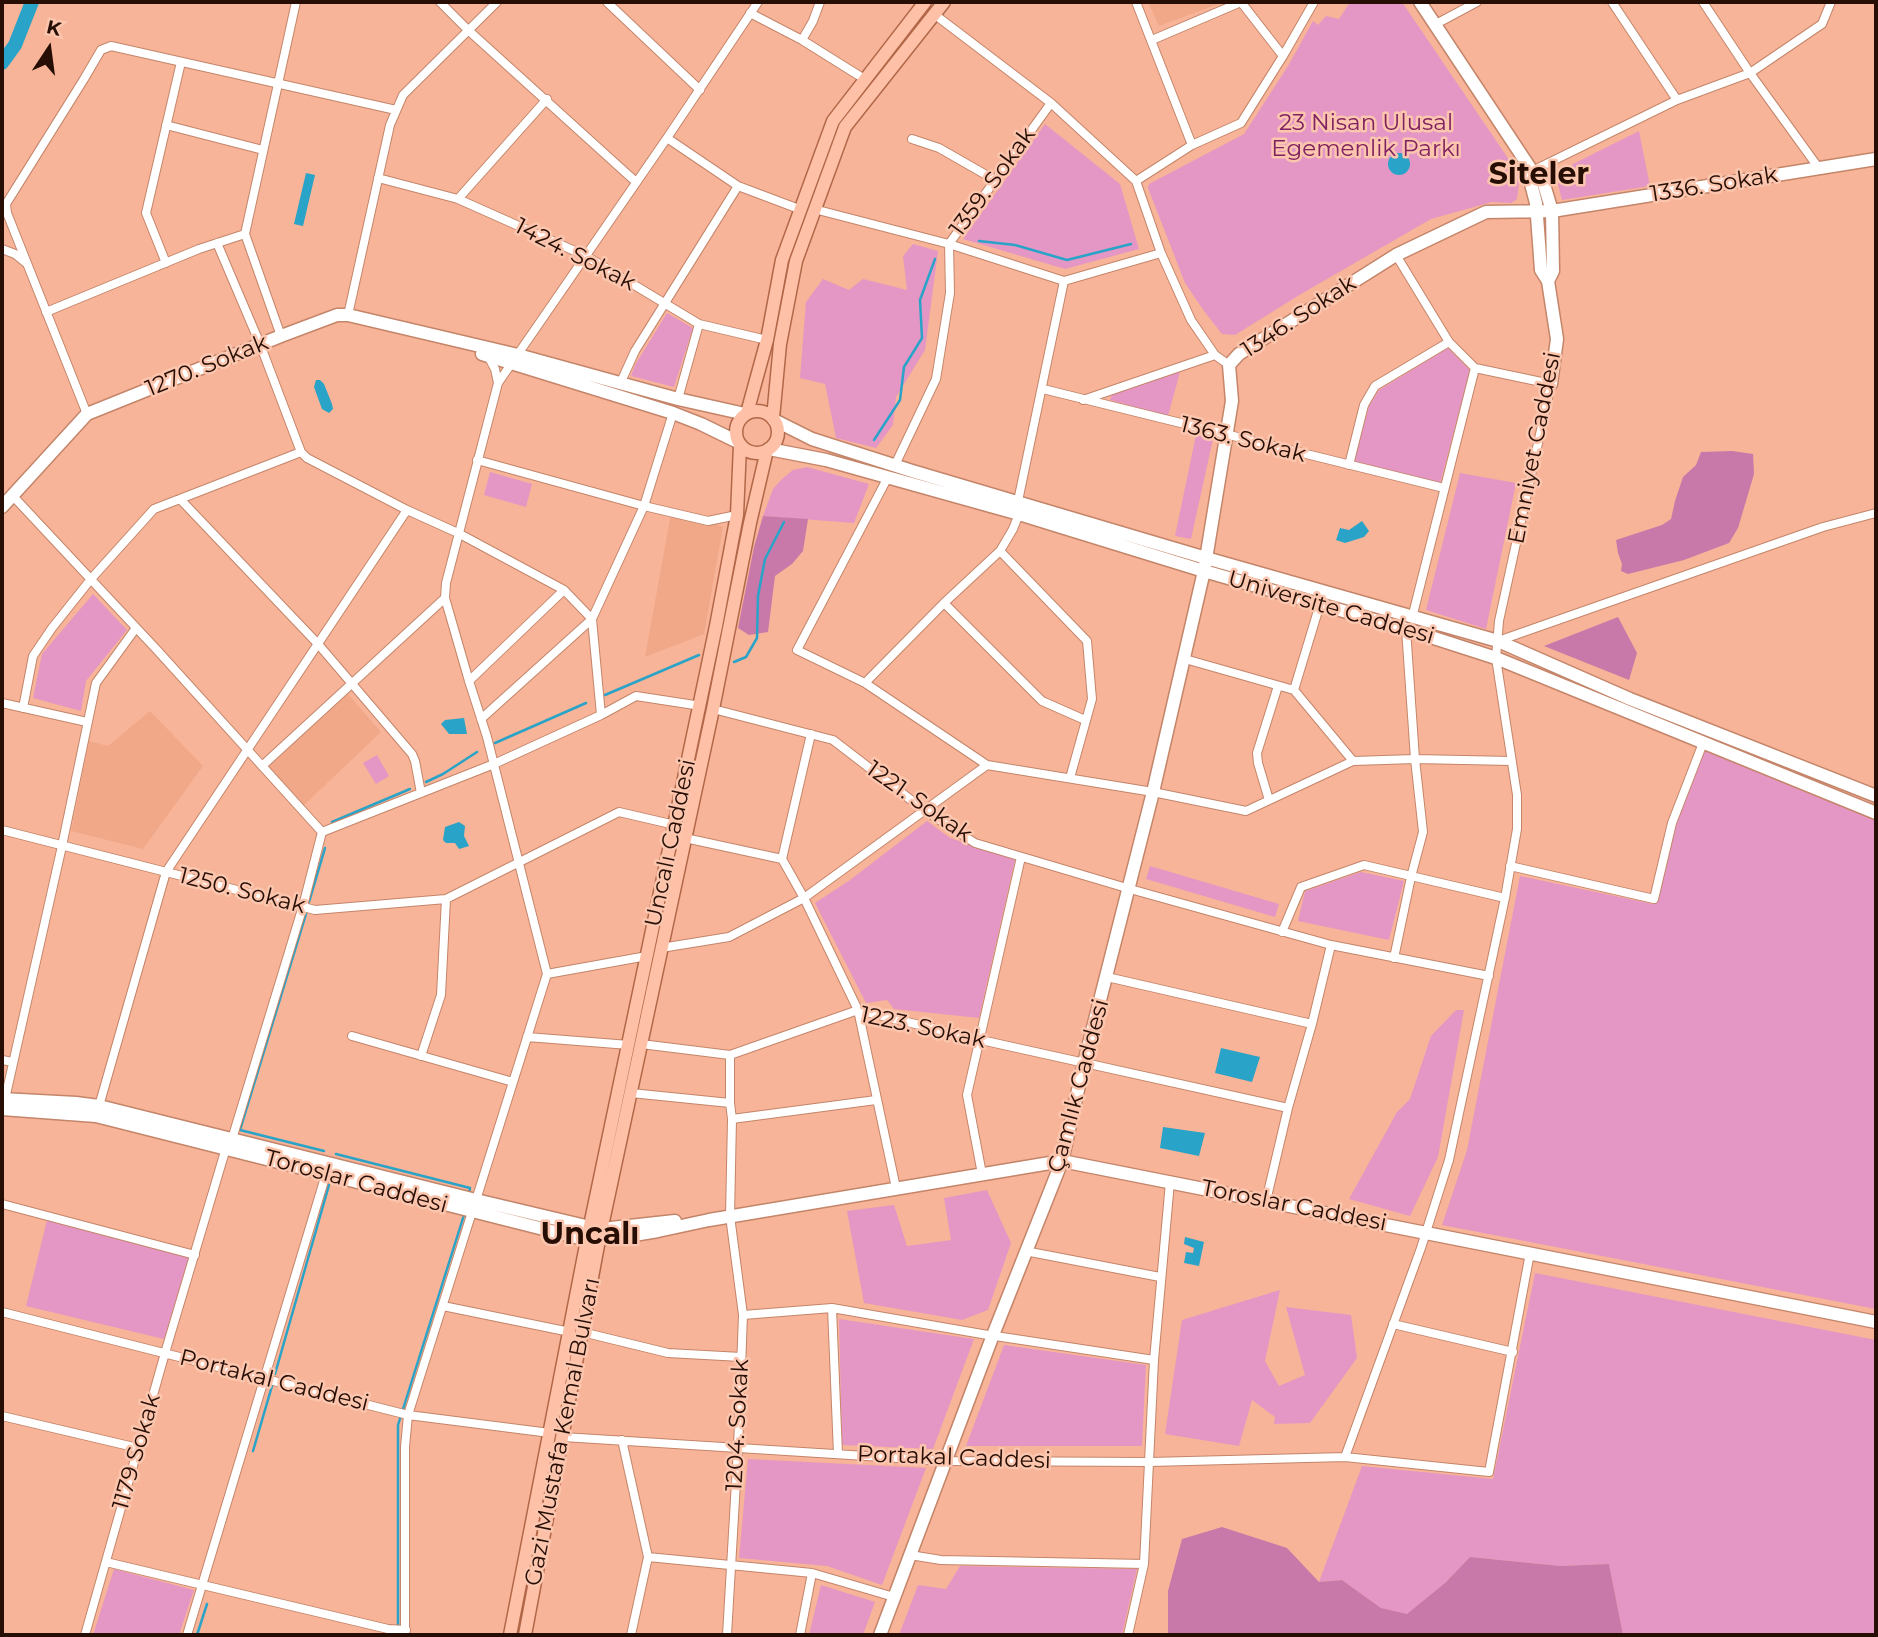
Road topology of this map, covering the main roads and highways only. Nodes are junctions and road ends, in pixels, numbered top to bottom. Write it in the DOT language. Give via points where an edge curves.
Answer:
graph roads {
  1 [pos="925,2"];
  2 [pos="944,2"];
  3 [pos="746,414"];
  4 [pos="774,419"];
  5 [pos="739,443"];
  6 [pos="768,450"];
  7 [pos="707,708"];
  8 [pos="635,1044"];
  9 [pos="595,1234"];
  10 [pos="557,1435"];
  11 [pos="510,1635"];
  12 [pos="525,1635"];
  1 -- 3 [label="main road" via="833,121 782,260 767,340"];
  2 -- 4 [label="main road" via="845,127 796,261 780,344"];
  3 -- 4 [label="main road" via="761,411"];
  3 -- 5 [label="main road" via="737,423"];
  4 -- 6 [label="main road" via="777,438"];
  5 -- 6 [label="main road" via="749,452"];
  5 -- 7 [label="main road, Uncalı Caddesi" via="737,515"];
  6 -- 7 [label="main road, Uncalı Caddesi"];
  7 -- 8 [label="main road, Uncalı Caddesi" via="685,838"];
  7 -- 8 [label="main road, Uncalı Caddesi" via="675,825 647,956"];
  8 -- 9 [label="main road, Uncalı Caddesi"];
  8 -- 9 [label="main road, Uncalı Caddesi" via="631,1093"];
  9 -- 10 [label="main road, Gazi Mustafa Kemal Bulvarı"];
  10 -- 11 [label="main road, Gazi Mustafa Kemal Bulvarı"];
  10 -- 12 [label="main road, Gazi Mustafa Kemal Bulvarı"];
}
